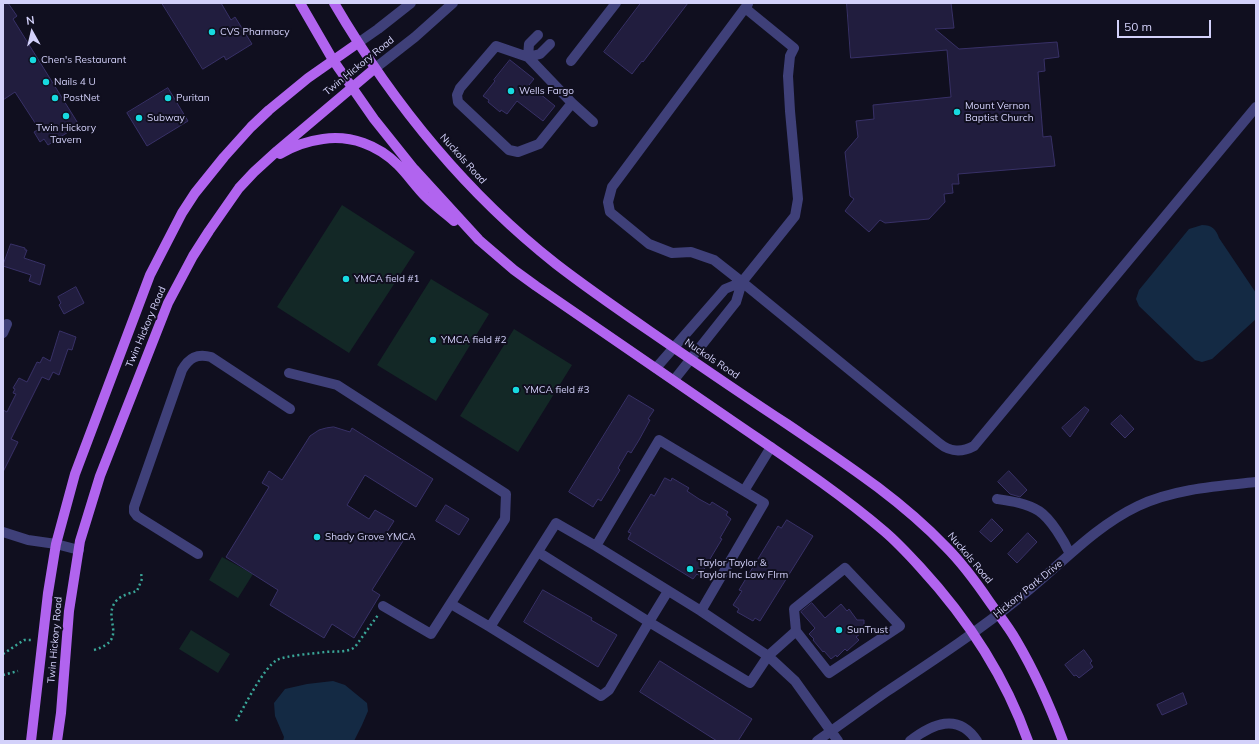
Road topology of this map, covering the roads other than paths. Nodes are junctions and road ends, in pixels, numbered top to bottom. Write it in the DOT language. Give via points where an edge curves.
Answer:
graph roads {
  1 [pos="300,3"];
  2 [pos="334,3"];
  3 [pos="411,3"];
  4 [pos="453,3"];
  5 [pos="616,3"];
  6 [pos="747,5"];
  7 [pos="538,35"];
  8 [pos="358,43"];
  9 [pos="550,44"];
  10 [pos="528,57"];
  11 [pos="333,60"];
  12 [pos="571,61"];
  13 [pos="374,69"];
  14 [pos="353,86"];
  15 [pos="572,103"];
  16 [pos="1256,107"];
  17 [pos="592,122"];
  18 [pos="254,172"];
  19 [pos="479,240"];
  20 [pos="742,282"];
  21 [pos="674,348"];
  22 [pos="690,359"];
  23 [pos="656,368"];
  24 [pos="289,372"];
  25 [pos="674,380"];
  26 [pos="290,409"];
  27 [pos="771,447"];
  28 [pos="1256,482"];
  29 [pos="744,491"];
  30 [pos="997,499"];
  31 [pos="3,532"];
  32 [pos="56,544"];
  33 [pos="596,546"];
  34 [pos="78,550"];
  35 [pos="538,552"];
  36 [pos="198,554"];
  37 [pos="1070,554"];
  38 [pos="668,591"];
  39 [pos="451,604"];
  40 [pos="383,606"];
  41 [pos="701,611"];
  42 [pos="999,614"];
  43 [pos="649,622"];
  44 [pos="490,627"];
  45 [pos="796,631"];
  46 [pos="973,633"];
  47 [pos="768,656"];
  48 [pos="832,731"];
  49 [pos="31,741"];
  50 [pos="57,741"];
  51 [pos="817,741"];
  52 [pos="838,741"];
  53 [pos="910,741"];
  54 [pos="977,741"];
  55 [pos="1028,741"];
  56 [pos="1063,741"];
  1 -- 11 [label="main road"];
  2 -- 8 [label="main road, Nuckols Road"];
  3 -- 8 [label="street, Twin Hickory Road"];
  4 -- 13 [label="street, Twin Hickory Road"];
  5 -- 12 [label="street"];
  6 -- 20 [label="street" via="794,48 790,56 788,76 798,199 795,216"];
  6 -- 20 [label="street" via="612,187 608,202 610,212 649,244 672,253 691,252 714,260"];
  7 -- 10 [label="street" via="529,44"];
  8 -- 11 [label="main road, Twin Hickory Road"];
  8 -- 13 [label="main road, Nuckols Road"];
  9 -- 10 [label="street" via="540,54"];
  10 -- 15 [label="street"];
  10 -- 15 [label="street" via="496,46 460,88 458,102 509,150 518,152 538,144"];
  11 -- 14 [label="main road"];
  11 -- 32 [label="main road, Twin Hickory Road" via="289,92 251,127 209,174 182,213 150,275 134,317 75,474"];
  13 -- 14 [label="main road, Twin Hickory Road"];
  13 -- 21 [label="main road, Nuckols Road" via="440,153 507,222 598,296"];
  14 -- 18 [label="main road, Twin Hickory Road"];
  14 -- 19 [label="main road" via="374,119 414,169"];
  15 -- 17 [label="street"];
  16 -- 20 [label="street" via="974,446 967,450 954,451 943,446"];
  18 -- 19 [label="main road" via="300,144 331,138 360,142 377,148 389,157 426,198"];
  18 -- 34 [label="main road, Twin Hickory Road" via="209,231 168,303 100,476"];
  19 -- 23 [label="main road" via="536,286"];
  20 -- 21 [label="street" via="725,289"];
  20 -- 22 [label="street" via="736,302"];
  21 -- 22 [label="main road, Nuckols Road"];
  21 -- 23 [label="street"];
  22 -- 25 [label="street"];
  22 -- 42 [label="main road, Nuckols Road" via="881,488 948,548"];
  23 -- 25 [label="main road"];
  24 -- 39 [label="street" via="337,385 506,494 505,519"];
  25 -- 27 [label="main road"];
  26 -- 36 [label="street" via="211,357 197,356 186,363 134,512"];
  27 -- 29 [label="street"];
  27 -- 46 [label="main road" via="885,531 933,581"];
  28 -- 37 [label="street, Hickory Park Drive" via="1185,491 1140,505 1100,529"];
  29 -- 33 [label="street" via="659,440"];
  29 -- 41 [label="street" via="764,503"];
  30 -- 37 [label="street" via="1017,502 1040,512 1064,540"];
  31 -- 32 [label="street" via="28,540"];
  32 -- 34 [label="street"];
  32 -- 49 [label="main road, Twin Hickory Road"];
  33 -- 35 [label="street" via="556,523"];
  33 -- 38 [label="street"];
  34 -- 50 [label="main road, Twin Hickory Road" via="69,611"];
  35 -- 43 [label="street"];
  35 -- 44 [label="street"];
  37 -- 42 [label="street, Hickory Park Drive"];
  38 -- 41 [label="street"];
  38 -- 43 [label="street"];
  39 -- 40 [label="street" via="431,634"];
  39 -- 44 [label="street"];
  41 -- 47 [label="street"];
  42 -- 46 [label="street, Hickory Park Drive"];
  42 -- 56 [label="main road, Nuckols Road" via="1039,683"];
  43 -- 44 [label="street" via="609,690 602,696"];
  43 -- 47 [label="street" via="750,683"];
  45 -- 45 [label="street" via="829,673 900,626 845,568 794,609"];
  45 -- 47 [label="street"];
  46 -- 48 [label="street, Hickory Park Drive"];
  46 -- 55 [label="main road" via="1009,696"];
  47 -- 48 [label="street" via="795,682"];
  48 -- 51 [label="street, Hickory Park Drive"];
  48 -- 52 [label="street"];
  53 -- 54 [label="street" via="939,724 965,727"];
}
